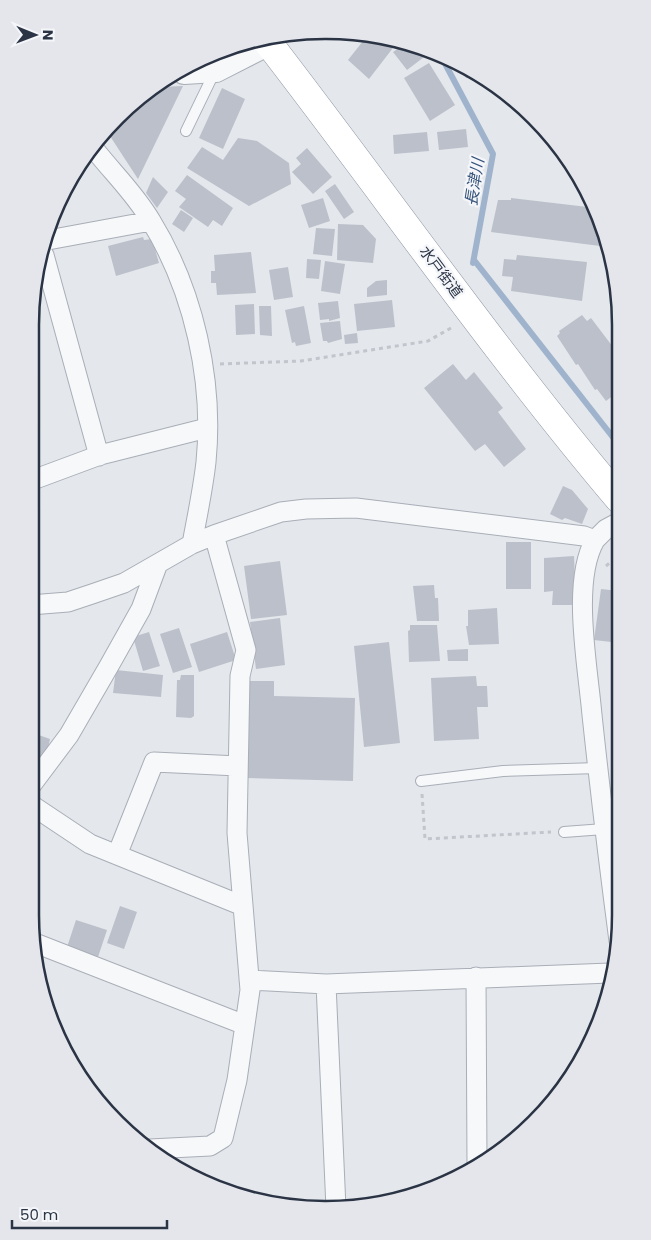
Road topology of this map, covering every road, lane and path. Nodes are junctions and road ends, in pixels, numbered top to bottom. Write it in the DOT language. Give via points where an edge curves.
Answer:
graph roads {
  1 [pos="270,44"];
  2 [pos="259,47"];
  3 [pos="216,70"];
  4 [pos="192,71"];
  5 [pos="186,131"];
  6 [pos="97,152"];
  7 [pos="151,221"];
  8 [pos="52,239"];
  9 [pos="46,262"];
  10 [pos="451,328"];
  11 [pos="202,365"];
  12 [pos="207,428"];
  13 [pos="99,456"];
  14 [pos="39,478"];
  15 [pos="612,491"];
  16 [pos="612,526"];
  17 [pos="214,535"];
  18 [pos="595,540"];
  19 [pos="192,544"];
  20 [pos="157,566"];
  21 [pos="39,604"];
  22 [pos="238,766"];
  23 [pos="598,768"];
  24 [pos="39,775"];
  25 [pos="421,781"];
  26 [pos="39,810"];
  27 [pos="604,829"];
  28 [pos="564,832"];
  29 [pos="117,855"];
  30 [pos="612,892"];
  31 [pos="243,906"];
  32 [pos="40,945"];
  33 [pos="606,973"];
  34 [pos="476,977"];
  35 [pos="249,980"];
  36 [pos="326,984"];
  37 [pos="245,1025"];
  38 [pos="160,1149"];
  39 [pos="477,1158"];
  40 [pos="336,1201"];
  1 -- 15 [label="highway, 水戸街道" via="476,319"];
  2 -- 3 [label="street"];
  3 -- 4 [label="street"];
  3 -- 5 [label="lane"];
  6 -- 7 [label="street"];
  7 -- 8 [label="street"];
  7 -- 11 [label="street" via="181,286"];
  9 -- 13 [label="street"];
  10 -- 11 [label="path" via="428,341 301,361"];
  11 -- 12 [label="street" via="207,386"];
  12 -- 13 [label="street"];
  12 -- 19 [label="street" via="206,462"];
  13 -- 14 [label="street"];
  16 -- 18 [label="street"];
  17 -- 18 [label="street" via="281,512 356,508 584,536"];
  17 -- 19 [label="street"];
  17 -- 22 [label="street" via="246,650 240,676"];
  18 -- 23 [label="street" via="588,554 582,611"];
  19 -- 20 [label="street"];
  20 -- 21 [label="street" via="124,583 68,602"];
  20 -- 24 [label="street" via="141,609 109,666 69,735"];
  22 -- 29 [label="street" via="154,762"];
  22 -- 31 [label="street" via="237,833"];
  23 -- 25 [label="lane" via="503,771"];
  23 -- 27 [label="street"];
  25 -- 28 [label="path" via="425,839"];
  26 -- 29 [label="street" via="90,844"];
  27 -- 28 [label="lane"];
  27 -- 30 [label="street"];
  29 -- 31 [label="street"];
  31 -- 35 [label="street"];
  32 -- 37 [label="street"];
  33 -- 34 [label="street"];
  34 -- 36 [label="street"];
  34 -- 39 [label="street"];
  35 -- 36 [label="street"];
  35 -- 37 [label="street"];
  36 -- 40 [label="street"];
  37 -- 38 [label="street" via="237,1080 223,1138 210,1146"];
}
